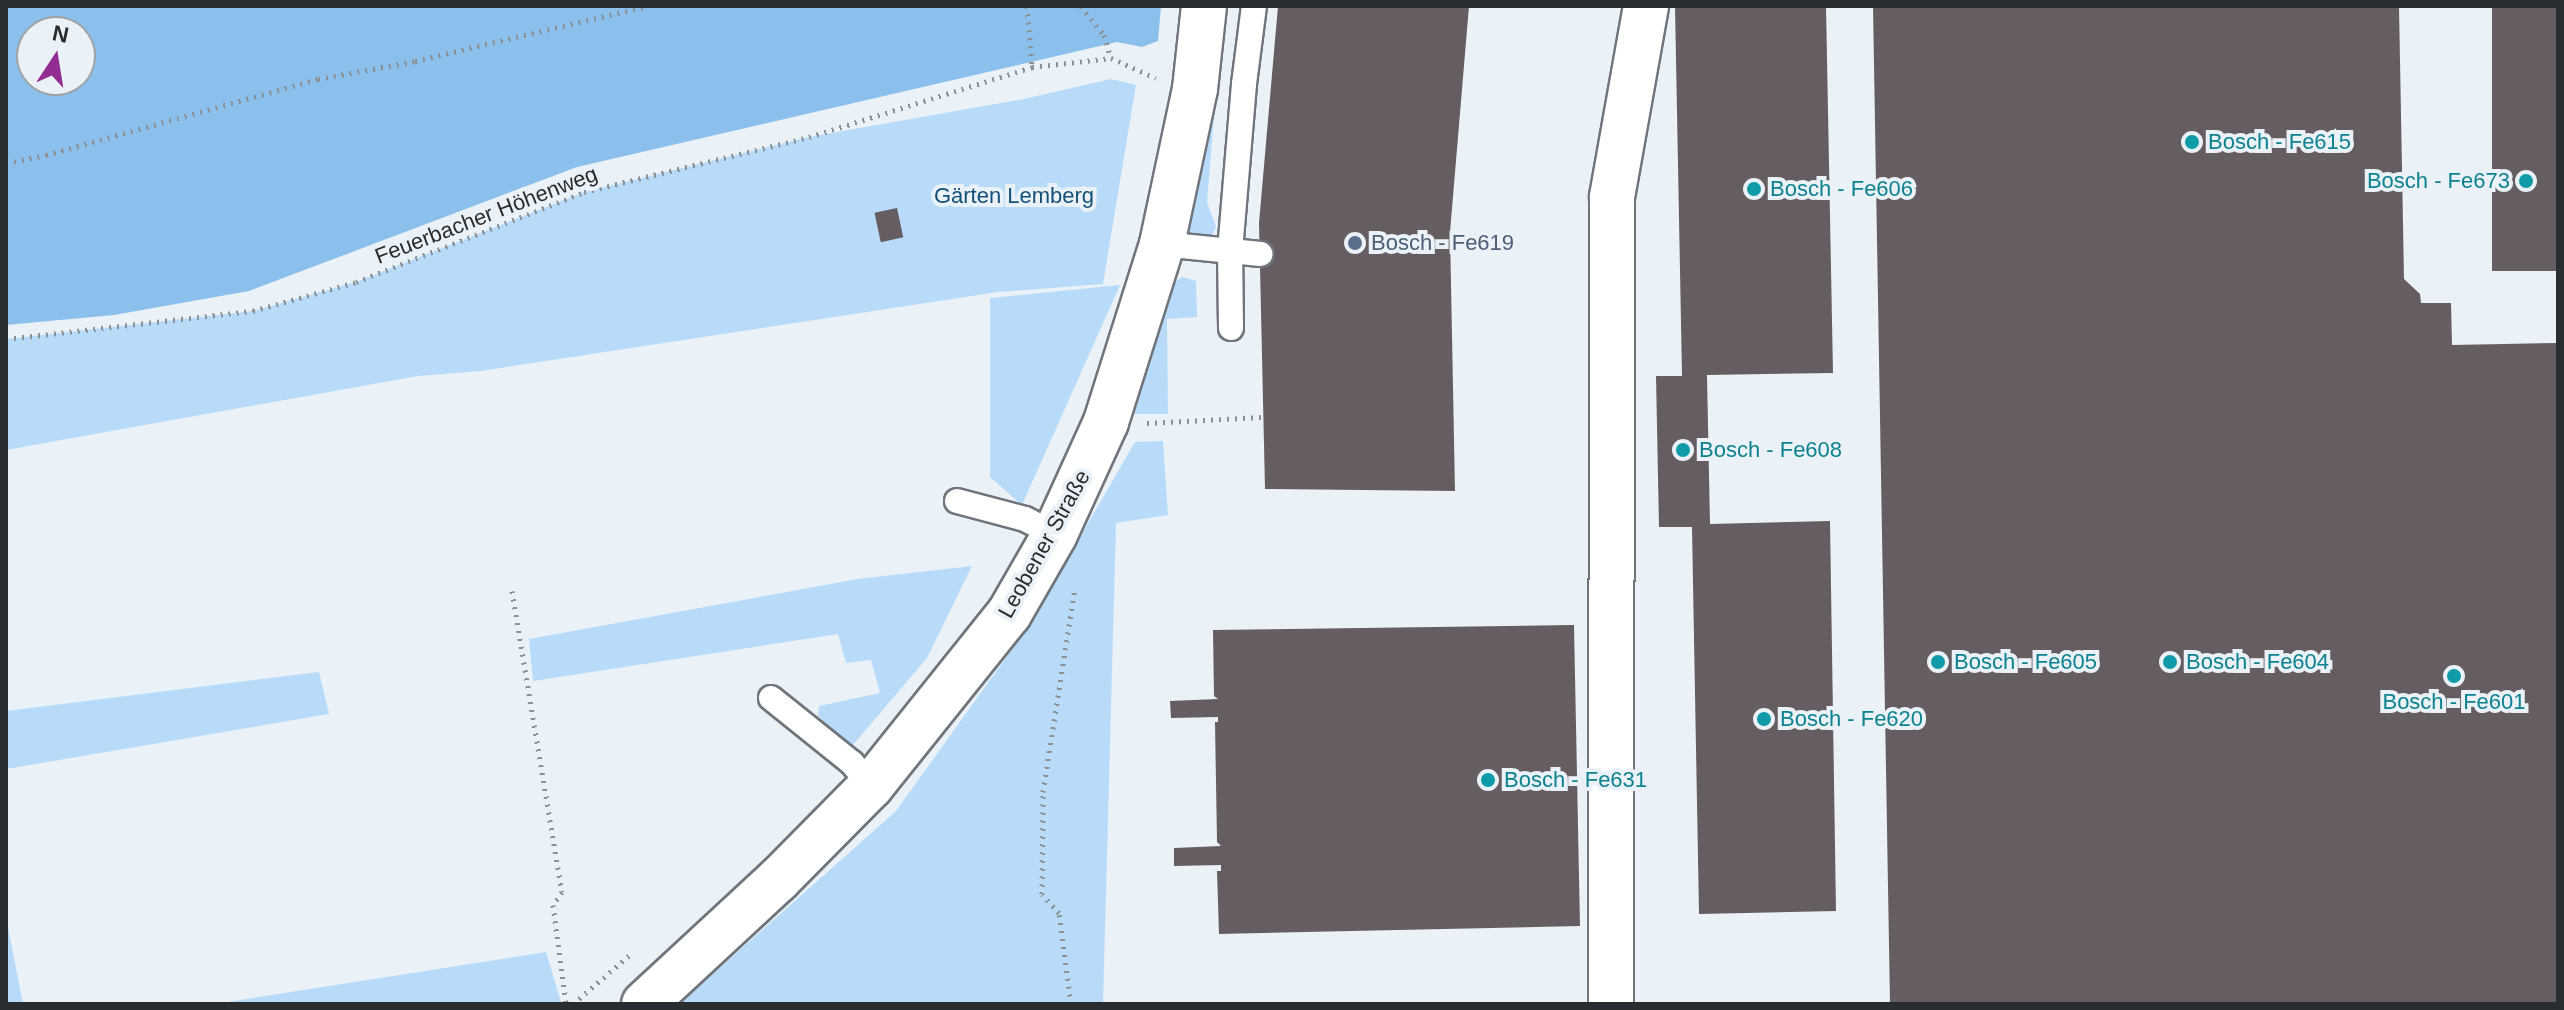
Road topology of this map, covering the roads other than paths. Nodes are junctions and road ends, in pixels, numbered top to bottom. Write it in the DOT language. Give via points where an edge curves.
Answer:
graph roads {
  1 [pos="1204,6"];
  2 [pos="1254,6"];
  3 [pos="1646,6"];
  4 [pos="1162,244"];
  5 [pos="1230,251"];
  6 [pos="1260,254"];
  7 [pos="1231,328"];
  8 [pos="957,501"];
  9 [pos="1055,534"];
  10 [pos="771,698"];
  11 [pos="871,786"];
  12 [pos="644,1004"];
  13 [pos="1611,1004"];
  1 -- 4 [label="street, Leobener Straße" via="1195,89"];
  2 -- 5 [label="lane"];
  3 -- 13 [label="street" via="1612,197"];
  4 -- 5 [label="lane"];
  4 -- 9 [label="street, Leobener Straße" via="1106,422"];
  5 -- 6 [label="lane"];
  5 -- 7 [label="lane"];
  8 -- 9 [label="lane" via="1025,519"];
  9 -- 11 [label="street, Leobener Straße" via="1009,614"];
  10 -- 11 [label="lane" via="852,763"];
  11 -- 12 [label="street, Leobener Straße"];
}
